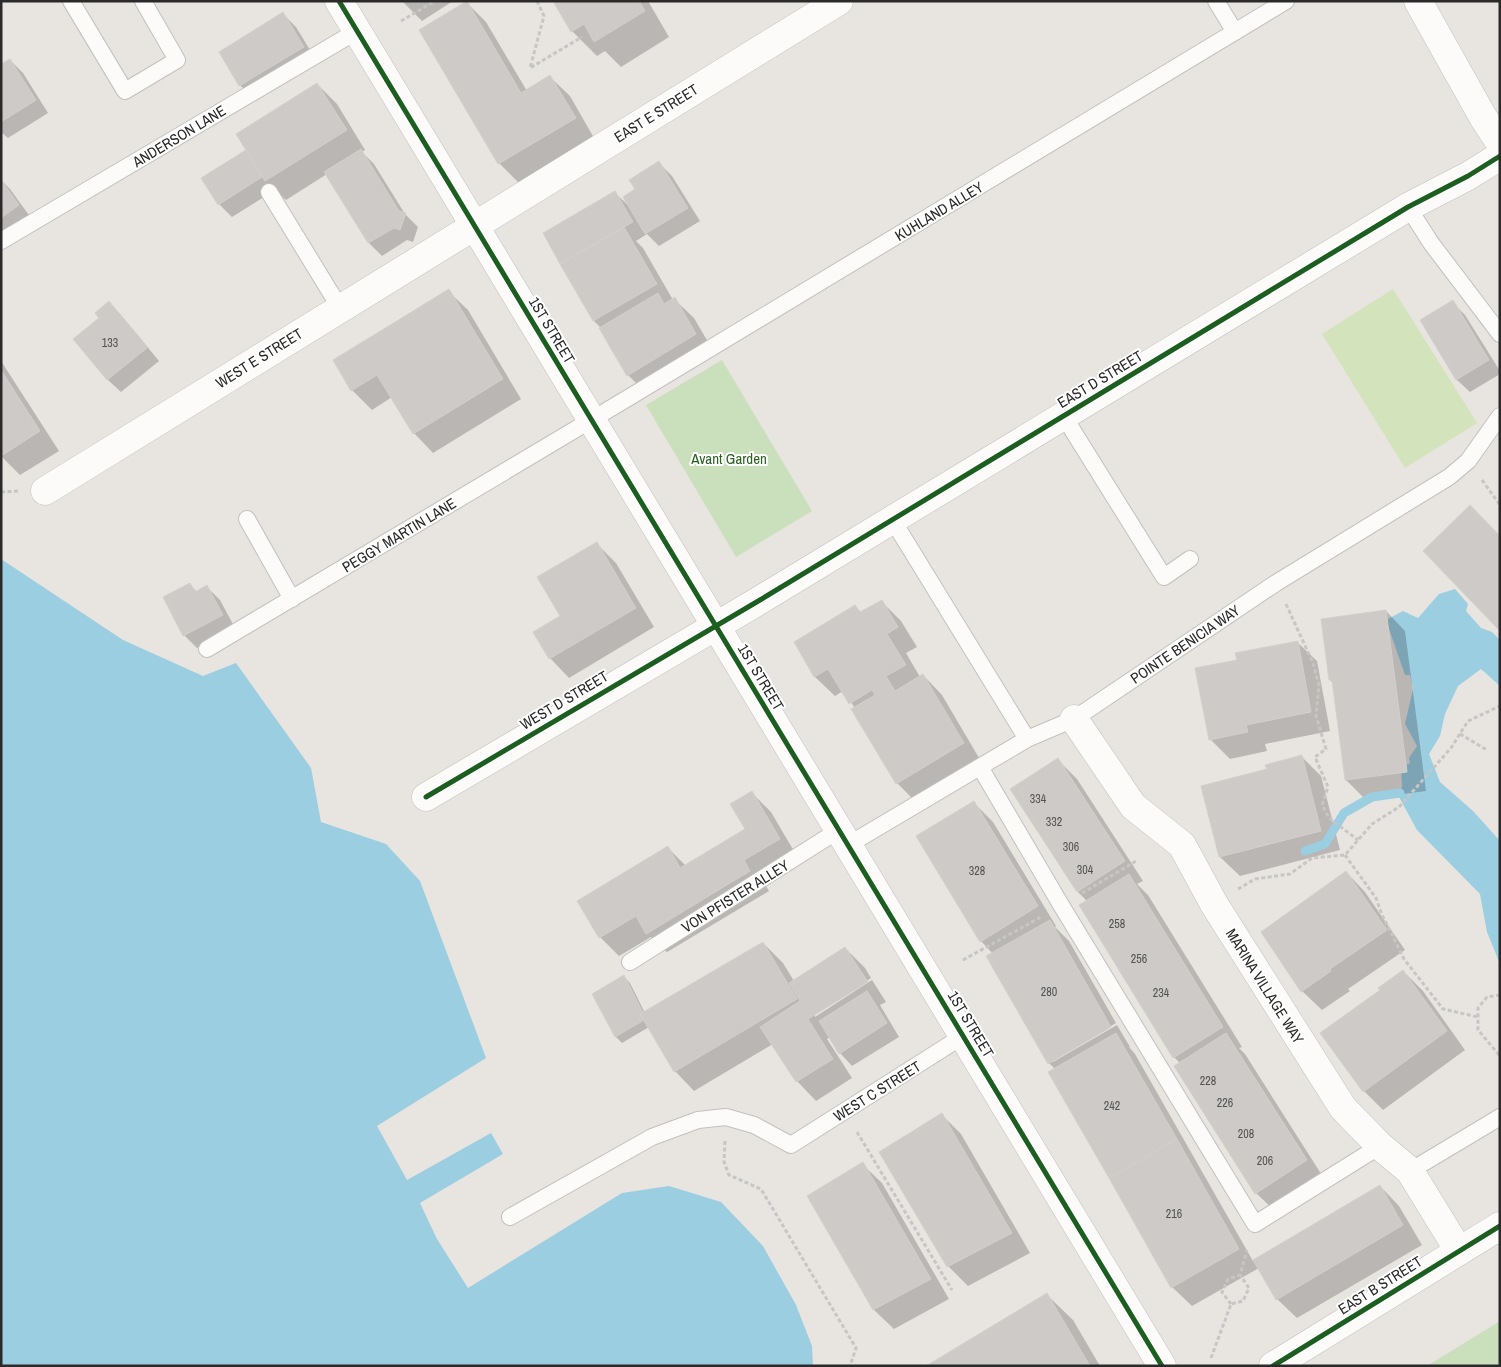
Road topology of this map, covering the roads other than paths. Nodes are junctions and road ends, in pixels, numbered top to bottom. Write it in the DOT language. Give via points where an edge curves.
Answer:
graph roads {
  1 [pos="71,1"];
  2 [pos="143,1"];
  3 [pos="339,1"];
  4 [pos="839,1"];
  5 [pos="1216,1"];
  6 [pos="1286,1"];
  7 [pos="1418,1"];
  8 [pos="357,31"];
  9 [pos="1235,32"];
  10 [pos="1500,143"];
  11 [pos="1500,156"];
  12 [pos="269,192"];
  13 [pos="1408,207"];
  14 [pos="474,225"];
  15 [pos="1,241"];
  16 [pos="340,308"];
  17 [pos="1500,334"];
  18 [pos="1063,415"];
  19 [pos="1500,416"];
  20 [pos="591,420"];
  21 [pos="45,491"];
  22 [pos="247,519"];
  23 [pos="892,519"];
  24 [pos="1190,559"];
  25 [pos="292,599"];
  26 [pos="716,626"];
  27 [pos="207,649"];
  28 [pos="1074,719"];
  29 [pos="1028,739"];
  30 [pos="980,767"];
  31 [pos="426,796"];
  32 [pos="844,838"];
  33 [pos="630,962"];
  34 [pos="963,1036"];
  35 [pos="1500,1117"];
  36 [pos="1380,1146"];
  37 [pos="1410,1171"];
  38 [pos="510,1217"];
  39 [pos="1500,1226"];
  40 [pos="1459,1251"];
  41 [pos="1162,1366"];
  42 [pos="1273,1366"];
  1 -- 2 [label="lane" via="126,91 177,60"];
  3 -- 8 [label="street, 1ST STREET"];
  4 -- 14 [label="street, EAST E STREET"];
  5 -- 9 [label="lane"];
  6 -- 9 [label="lane, KUHLAND ALLEY"];
  7 -- 10 [label="street"];
  8 -- 14 [label="street, 1ST STREET"];
  8 -- 15 [label="lane, ANDERSON LANE"];
  9 -- 20 [label="lane, KUHLAND ALLEY"];
  11 -- 13 [label="street, EAST D STREET"];
  12 -- 16 [label="lane"];
  13 -- 17 [label="lane"];
  13 -- 18 [label="street, EAST D STREET"];
  14 -- 16 [label="street, WEST E STREET"];
  14 -- 20 [label="street, 1ST STREET"];
  16 -- 21 [label="street, WEST E STREET"];
  18 -- 23 [label="street, EAST D STREET"];
  18 -- 24 [label="lane" via="1164,577"];
  19 -- 28 [label="lane, POINTE BENICIA WAY" via="1468,461 1449,477 1276,583"];
  20 -- 25 [label="lane, PEGGY MARTIN LANE"];
  20 -- 26 [label="street, 1ST STREET"];
  22 -- 25 [label="lane"];
  23 -- 26 [label="street, EAST D STREET"];
  23 -- 29 [label="lane"];
  25 -- 27 [label="lane, PEGGY MARTIN LANE"];
  26 -- 31 [label="street, WEST D STREET"];
  26 -- 32 [label="street, 1ST STREET"];
  28 -- 29 [label="lane, POINTE BENICIA WAY"];
  28 -- 36 [label="street, MARINA VILLAGE WAY" via="1133,806 1182,845 1214,904 1342,1108"];
  29 -- 30 [label="lane, POINTE BENICIA WAY"];
  30 -- 32 [label="lane, POINTE BENICIA WAY"];
  30 -- 36 [label="lane" via="1254,1224"];
  32 -- 33 [label="lane, VON PFISTER ALLEY"];
  32 -- 34 [label="street, 1ST STREET"];
  34 -- 38 [label="lane, WEST C STREET" via="791,1145 754,1125 726,1117 698,1120 652,1137"];
  34 -- 41 [label="street, 1ST STREET"];
  35 -- 37 [label="lane"];
  36 -- 37 [label="street, MARINA VILLAGE WAY"];
  37 -- 40 [label="street, MARINA VILLAGE WAY"];
  39 -- 40 [label="street, EAST B STREET"];
  40 -- 42 [label="street, EAST B STREET"];
}
